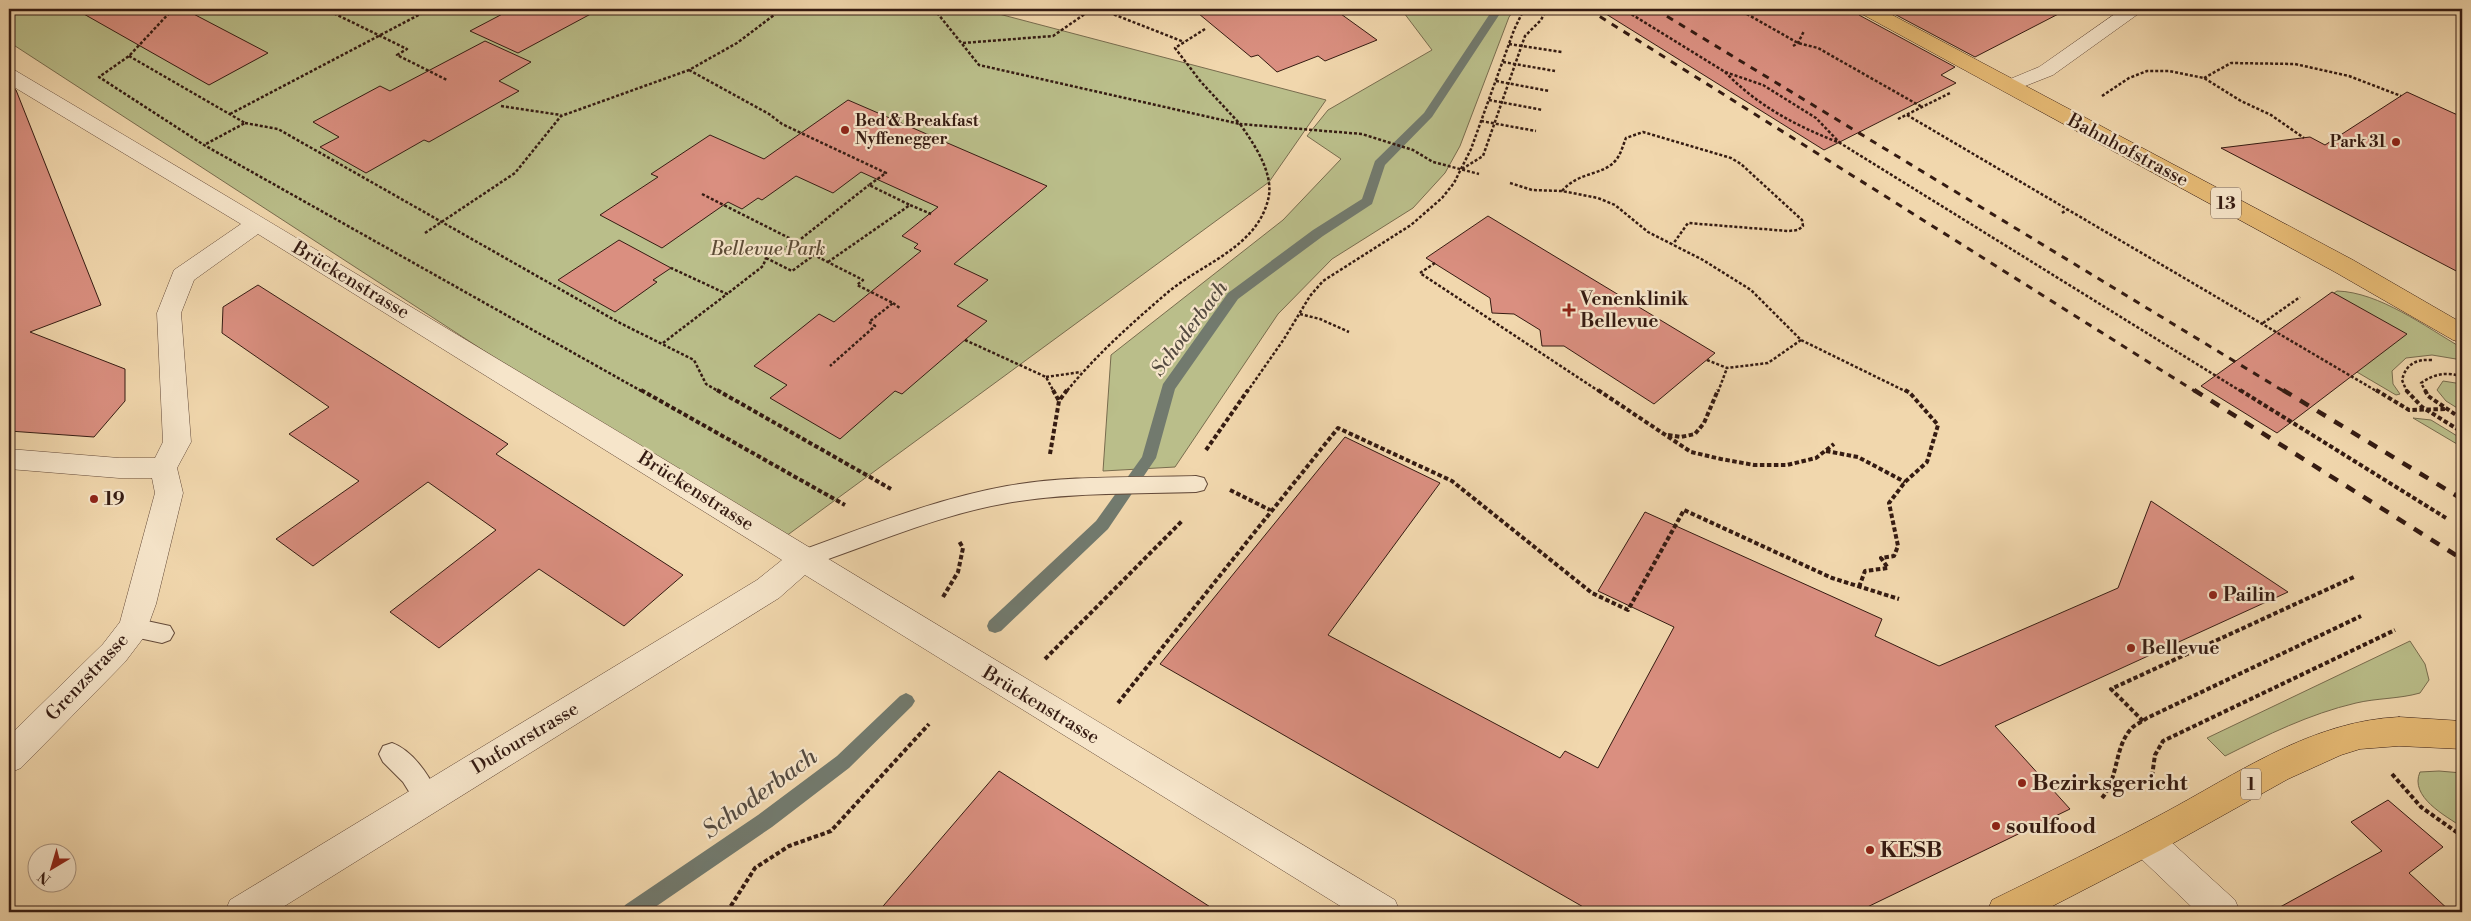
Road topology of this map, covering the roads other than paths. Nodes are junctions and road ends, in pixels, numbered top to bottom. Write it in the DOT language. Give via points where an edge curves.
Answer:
graph roads {
  1 [pos="1867,9"];
  2 [pos="2135,9"];
  3 [pos="9,74"];
  4 [pos="2010,86"];
  5 [pos="257,224"];
  6 [pos="2456,328"];
  7 [pos="9,459"];
  8 [pos="163,468"];
  9 [pos="1196,484"];
  10 [pos="805,558"];
  11 [pos="133,628"];
  12 [pos="162,633"];
  13 [pos="2462,735"];
  14 [pos="392,754"];
  15 [pos="9,758"];
  16 [pos="427,798"];
  17 [pos="2146,841"];
  18 [pos="242,912"];
  19 [pos="1382,912"];
  20 [pos="2005,912"];
  21 [pos="2222,912"];
  1 -- 4 [label="main road, Bahnhofstrasse / 13"];
  2 -- 4 [label="street" via="2046,71"];
  3 -- 5 [label="street, Brückenstrasse"];
  4 -- 6 [label="main road, Bahnhofstrasse / 13"];
  5 -- 8 [label="street" via="183,276 169,313 177,442"];
  5 -- 10 [label="street, Brückenstrasse"];
  7 -- 8 [label="street" via="119,468"];
  8 -- 11 [label="street, Grenzstrasse" via="169,493"];
  9 -- 10 [label="lane" via="1036,490 991,498"];
  10 -- 16 [label="street, Dufourstrasse" via="768,589"];
  10 -- 19 [label="street, Brückenstrasse"];
  11 -- 12 [label="lane"];
  11 -- 15 [label="street, Grenzstrasse" via="114,653"];
  13 -- 17 [label="main road, 1" via="2397,731 2360,735 2326,746"];
  14 -- 16 [label="lane" via="412,774"];
  16 -- 18 [label="street, Dufourstrasse"];
  17 -- 20 [label="main road, 1"];
  17 -- 21 [label="street"];
}
